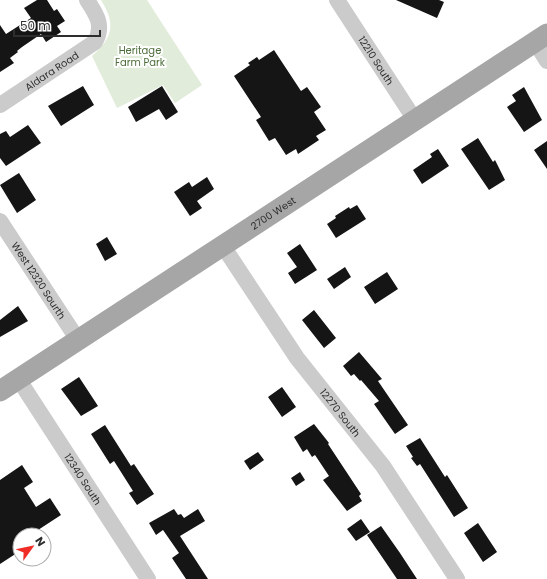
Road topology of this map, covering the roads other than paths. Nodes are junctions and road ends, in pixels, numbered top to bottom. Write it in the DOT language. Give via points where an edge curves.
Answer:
graph roads {
  1 [pos="88,0"];
  2 [pos="338,0"];
  3 [pos="541,38"];
  4 [pos="547,61"];
  5 [pos="0,105"];
  6 [pos="415,120"];
  7 [pos="0,220"];
  8 [pos="223,246"];
  9 [pos="78,340"];
  10 [pos="19,380"];
  11 [pos="0,392"];
  12 [pos="148,579"];
  13 [pos="457,579"];
  1 -- 5 [label="street, Aldara Road" via="100,25 95,42"];
  2 -- 6 [label="street, 12210 South"];
  3 -- 4 [label="street"];
  3 -- 6 [label="main road, 2700 West"];
  6 -- 8 [label="main road, 2700 West"];
  7 -- 9 [label="street, West 12320 Sourth"];
  8 -- 9 [label="main road, 2700 West"];
  8 -- 13 [label="street, 12270 South" via="296,358 383,466"];
  9 -- 10 [label="main road, 2700 West"];
  10 -- 11 [label="main road, 2700 West"];
  10 -- 12 [label="street, 12340 South"];
}
